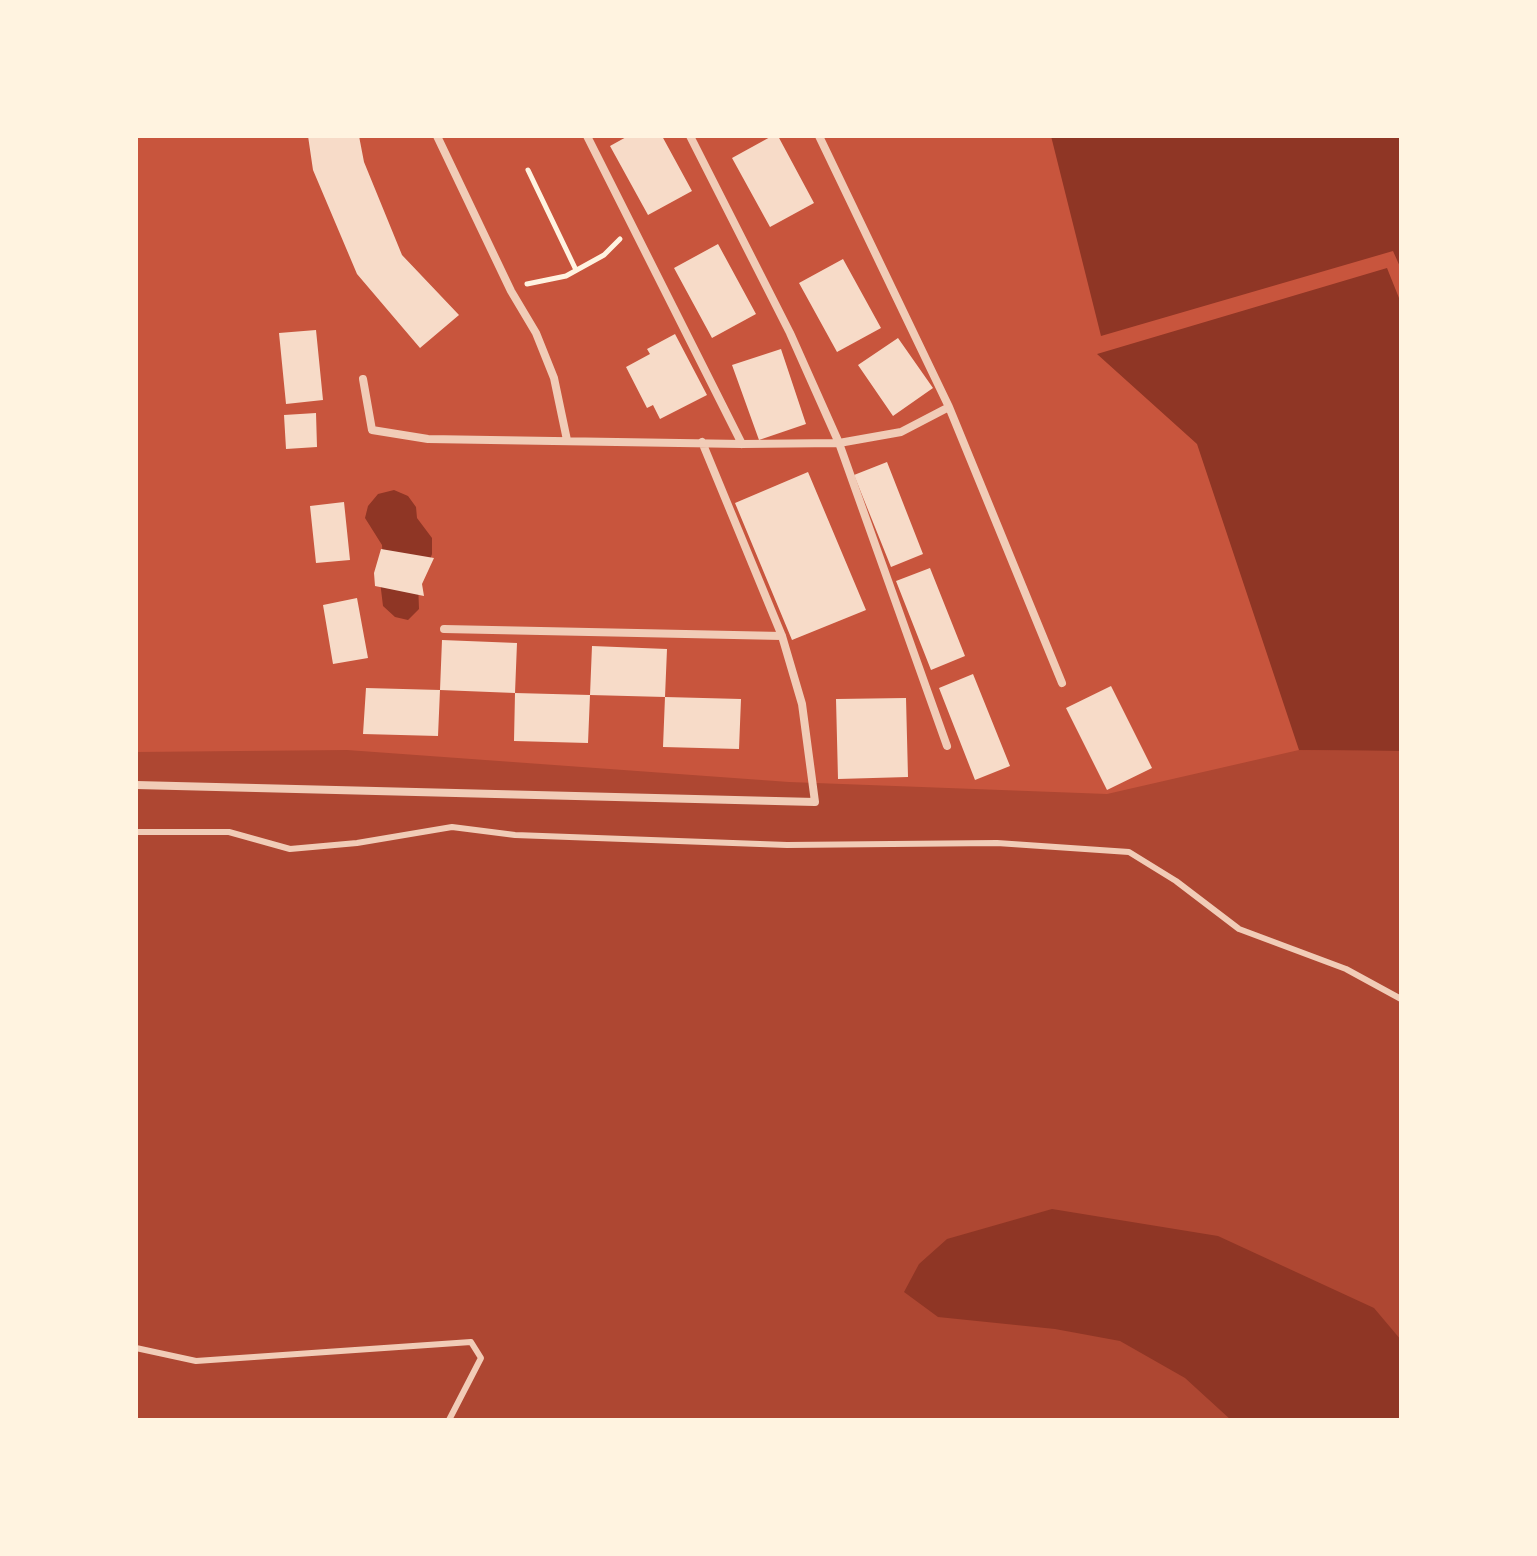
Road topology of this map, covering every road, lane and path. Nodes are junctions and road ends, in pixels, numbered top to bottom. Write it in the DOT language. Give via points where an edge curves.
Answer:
graph roads {
  1 [pos="437,136"];
  2 [pos="587,136"];
  3 [pos="690,136"];
  4 [pos="819,136"];
  5 [pos="528,170"];
  6 [pos="634,225"];
  7 [pos="499,267"];
  8 [pos="576,270"];
  9 [pos="363,379"];
  10 [pos="949,407"];
  11 [pos="567,440"];
  12 [pos="702,442"];
  13 [pos="839,443"];
  14 [pos="742,444"];
  15 [pos="444,629"];
  16 [pos="782,636"];
  17 [pos="1062,683"];
  18 [pos="947,746"];
  19 [pos="136,785"];
  20 [pos="136,832"];
  21 [pos="1401,999"];
  22 [pos="136,1348"];
  23 [pos="449,1420"];
  1 -- 7 [label="street"];
  2 -- 6 [label="street"];
  3 -- 13 [label="street"];
  4 -- 10 [label="street"];
  5 -- 8 [label="path"];
  6 -- 8 [label="path" via="604,255"];
  6 -- 14 [label="street"];
  7 -- 8 [label="path" via="527,285"];
  7 -- 11 [label="street" via="554,378"];
  9 -- 11 [label="street" via="372,430 428,439"];
  10 -- 13 [label="street" via="901,432"];
  10 -- 17 [label="street"];
  11 -- 12 [label="street"];
  12 -- 14 [label="street"];
  12 -- 16 [label="street"];
  13 -- 14 [label="street"];
  13 -- 18 [label="street"];
  15 -- 16 [label="street"];
  16 -- 19 [label="street" via="802,704 815,802"];
  20 -- 21 [label="lane" via="229,832 290,849 452,827 515,835 787,845 997,843 1129,852 1239,929 1346,969"];
  22 -- 23 [label="lane" via="196,1361 471,1342 481,1358"];
}
